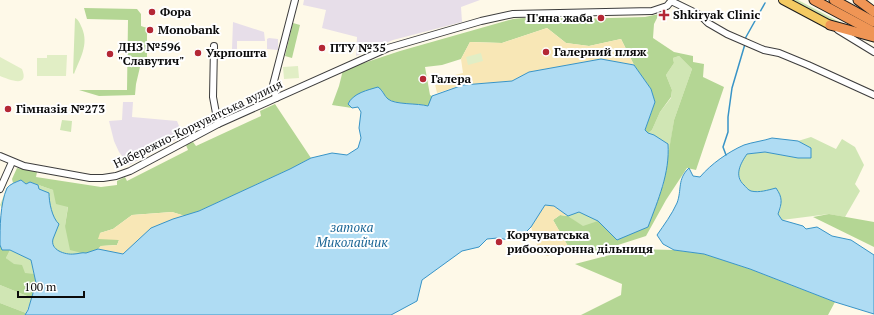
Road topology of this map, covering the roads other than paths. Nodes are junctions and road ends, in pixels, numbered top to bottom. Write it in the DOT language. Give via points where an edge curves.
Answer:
graph roads {
  1 [pos="295,0"];
  2 [pos="783,0"];
  3 [pos="814,0"];
  4 [pos="834,0"];
  5 [pos="858,0"];
  6 [pos="671,1"];
  7 [pos="874,12"];
  8 [pos="874,22"];
  9 [pos="830,25"];
  10 [pos="874,32"];
  11 [pos="874,37"];
  12 [pos="214,46"];
  13 [pos="874,52"];
  14 [pos="874,95"];
  15 [pos="276,98"];
  16 [pos="218,124"];
  17 [pos="0,156"];
  18 [pos="12,162"];
  19 [pos="0,189"];
  1 -- 15 [label="street" via="273,85"];
  2 -- 9 [label="main road"];
  3 -- 10 [label="highway"];
  4 -- 8 [label="highway"];
  5 -- 7 [label="highway"];
  6 -- 14 [label="street, Набережно-Корчуватська вулиця" via="700,15 727,34 801,62"];
  6 -- 15 [label="street, Набережно-Корчуватська вулиця" via="667,6 652,11 513,14 481,21 388,48"];
  9 -- 11 [label="highway"];
  9 -- 13 [label="street"];
  12 -- 16 [label="street" via="213,97"];
  15 -- 16 [label="street, Набережно-Корчуватська вулиця"];
  16 -- 18 [label="street, Набережно-Корчуватська вулиця" via="116,176 90,178"];
  17 -- 18 [label="street, Набережно-Корчуватська вулиця"];
  18 -- 19 [label="street"];
}
